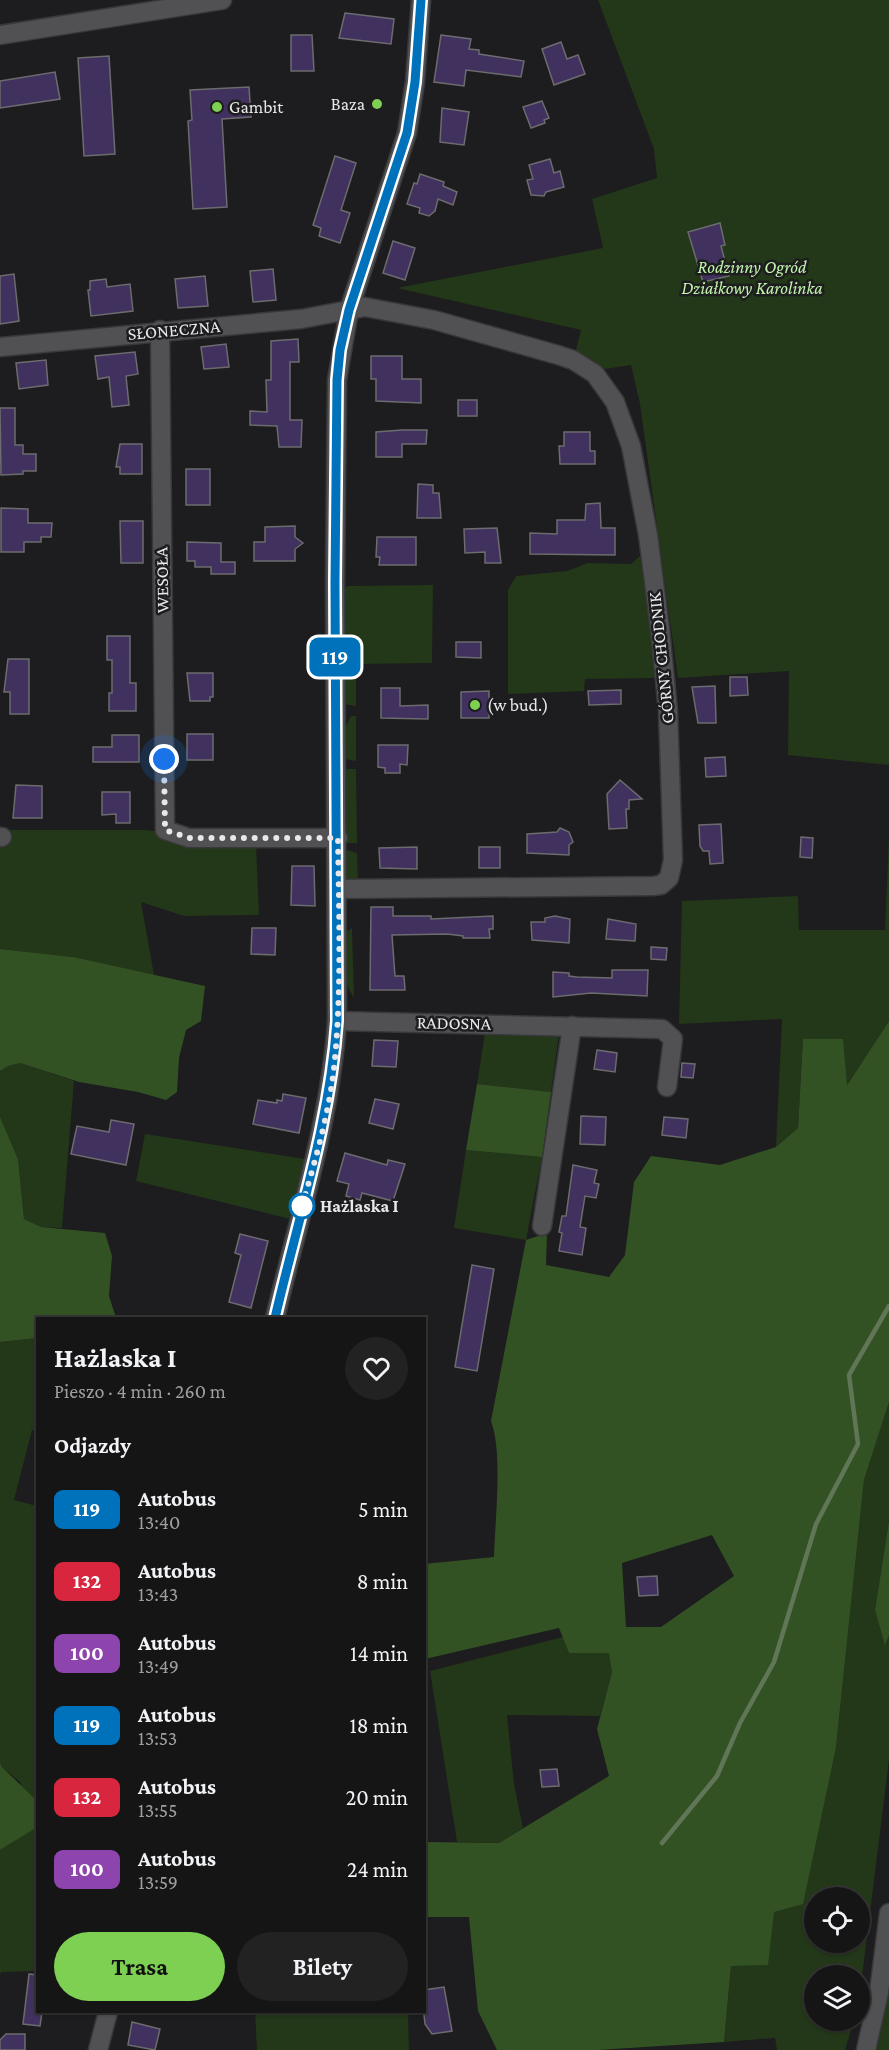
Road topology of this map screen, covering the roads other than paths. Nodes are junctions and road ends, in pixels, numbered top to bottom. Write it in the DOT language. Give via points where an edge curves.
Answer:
graph roads {
  1 [pos="222,0"];
  2 [pos="421,0"];
  3 [pos="139,6"];
  4 [pos="0,35"];
  5 [pos="349,310"];
  6 [pos="160,330"];
  7 [pos="0,347"];
  8 [pos="338,838"];
  9 [pos="338,890"];
  10 [pos="337,1021"];
  11 [pos="572,1026"];
  12 [pos="668,1087"];
  13 [pos="542,1226"];
  14 [pos="275,1317"];
  15 [pos="889,1913"];
  16 [pos="108,2013"];
  17 [pos="98,2050"];
  18 [pos="866,2050"];
  1 -- 3 [label="street"];
  2 -- 5 [label="street" via="407,133"];
  3 -- 4 [label="street"];
  5 -- 6 [label="street, SŁONECZNA" via="302,319"];
  5 -- 8 [label="street" via="340,350 336,412"];
  5 -- 9 [label="street, GÓRNY CHODNIK" via="365,307 434,320 558,355 585,367 610,392 631,446 648,535 668,711 673,860 669,878 653,886"];
  6 -- 7 [label="street, SŁONECZNA"];
  6 -- 8 [label="street, WESOŁA" via="165,830 189,838"];
  8 -- 9 [label="street"];
  9 -- 10 [label="street"];
  10 -- 11 [label="street, RADOSNA"];
  10 -- 14 [label="street" via="327,1108"];
  11 -- 12 [label="street, RADOSNA" via="662,1029 673,1038"];
  11 -- 13 [label="street"];
  15 -- 18 [label="street" via="879,1992"];
  16 -- 17 [label="street"];
}
